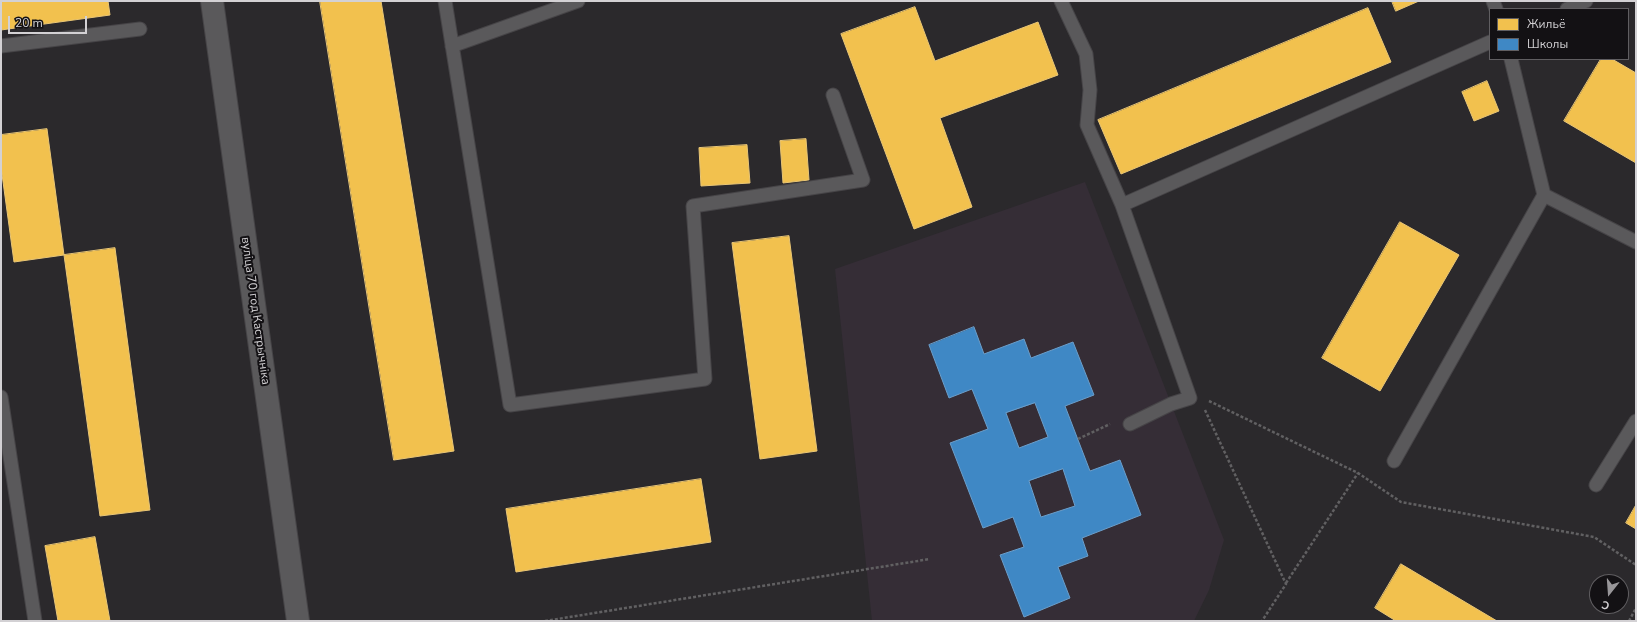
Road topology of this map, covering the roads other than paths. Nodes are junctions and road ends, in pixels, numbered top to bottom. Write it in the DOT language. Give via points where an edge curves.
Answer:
graph roads {
  1 [pos="212,1"];
  2 [pos="445,1"];
  3 [pos="578,1"];
  4 [pos="1061,1"];
  5 [pos="1586,1"];
  6 [pos="1569,8"];
  7 [pos="140,29"];
  8 [pos="1489,42"];
  9 [pos="1,46"];
  10 [pos="452,46"];
  11 [pos="1511,60"];
  12 [pos="833,94"];
  13 [pos="1544,195"];
  14 [pos="1122,205"];
  15 [pos="1636,242"];
  16 [pos="1,397"];
  17 [pos="1636,421"];
  18 [pos="1130,424"];
  19 [pos="6,455"];
  20 [pos="1394,461"];
  21 [pos="1596,485"];
  22 [pos="35,621"];
  23 [pos="298,621"];
  1 -- 23 [label="street, вуліца 70 год Кастрычніка"];
  2 -- 10 [label="lane"];
  3 -- 10 [label="lane"];
  4 -- 14 [label="lane" via="1086,54 1090,90 1087,125"];
  5 -- 6 [label="lane"];
  7 -- 9 [label="lane"];
  8 -- 14 [label="lane"];
  10 -- 12 [label="lane" via="510,405 705,379 693,206 863,180"];
  11 -- 13 [label="lane"];
  13 -- 15 [label="lane"];
  13 -- 20 [label="lane"];
  14 -- 18 [label="lane" via="1192,393 1190,398 1171,404"];
  16 -- 19 [label="lane"];
  17 -- 21 [label="lane"];
  19 -- 22 [label="lane"];
}
